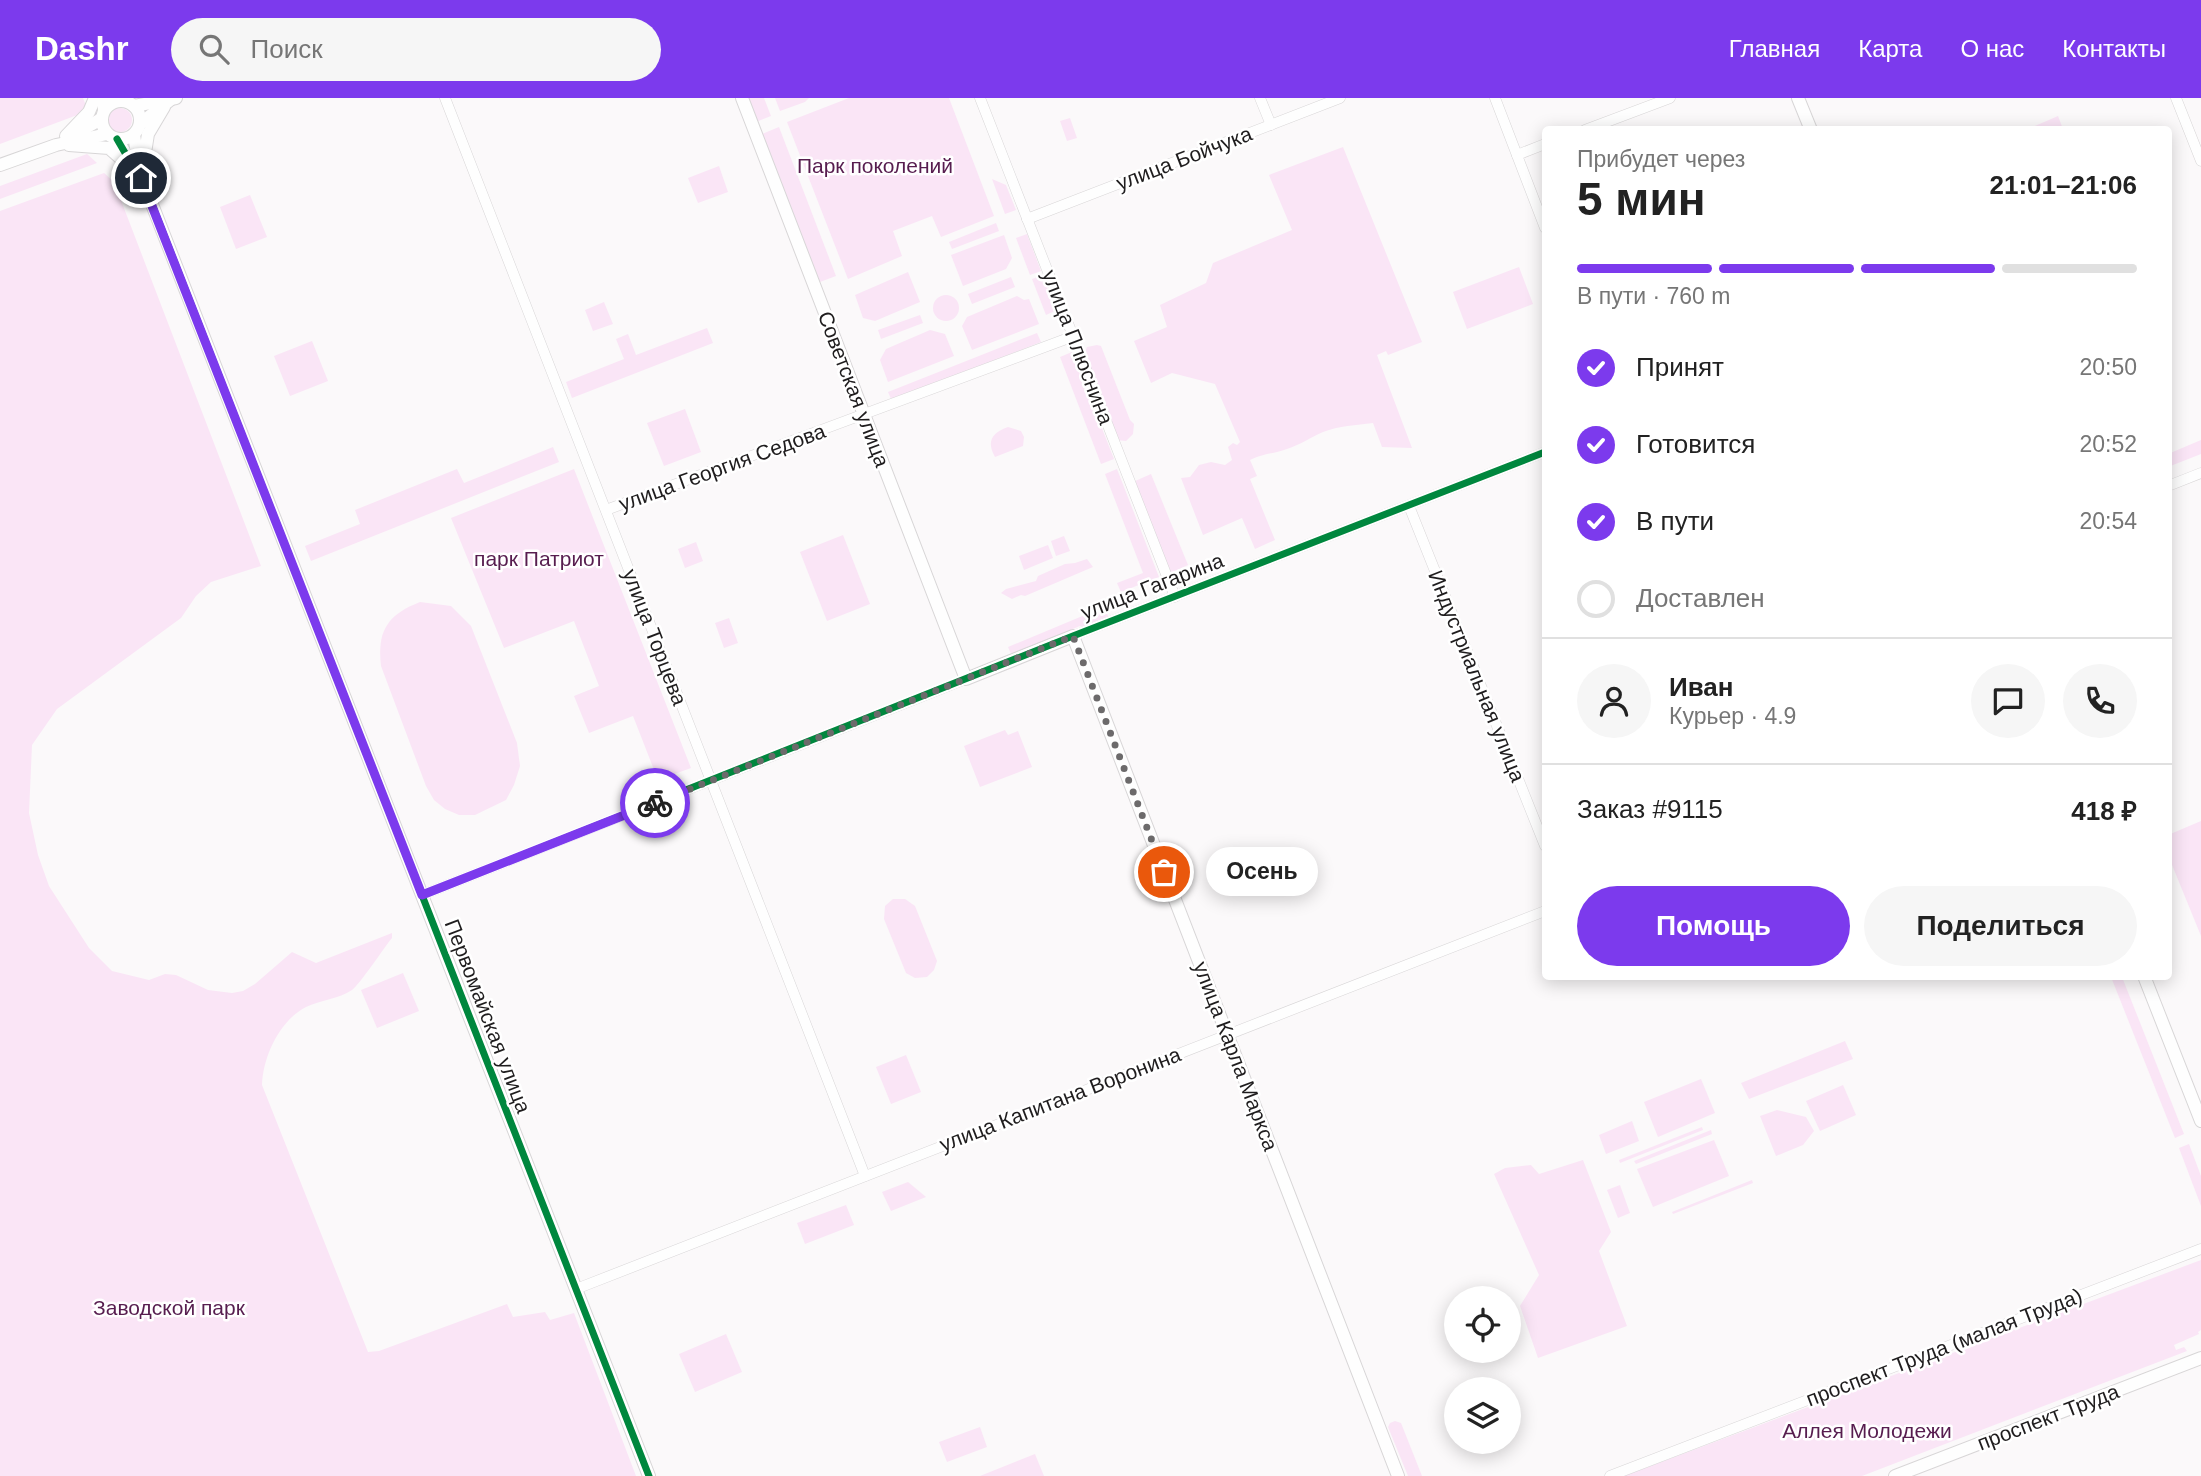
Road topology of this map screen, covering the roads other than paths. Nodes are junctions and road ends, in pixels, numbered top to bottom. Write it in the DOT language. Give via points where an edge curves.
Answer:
graph roads {
  1 [pos="95,98"];
  2 [pos="445,98"];
  3 [pos="742,98"];
  4 [pos="980,98"];
  5 [pos="1260,98"];
  6 [pos="1340,98"];
  7 [pos="1495,98"];
  8 [pos="1670,98"];
  9 [pos="1798,98"];
  10 [pos="2176,98"];
  11 [pos="168,99"];
  12 [pos="126,102"];
  13 [pos="103,109"];
  14 [pos="1270,125"];
  15 [pos="1596,126"];
  16 [pos="1809,126"];
  17 [pos="137,130"];
  18 [pos="112,136"];
  19 [pos="56,145"];
  20 [pos="1542,145"];
  21 [pos="1517,155"];
  22 [pos="2201,161"];
  23 [pos="0,165"];
  24 [pos="141,178"];
  25 [pos="1027,219"];
  26 [pos="1542,220"];
  27 [pos="1074,336"];
  28 [pos="864,415"];
  29 [pos="1542,453"];
  30 [pos="2201,473"];
  31 [pos="2172,484"];
  32 [pos="1409,506"];
  33 [pos="606,510"];
  34 [pos="1175,597"];
  35 [pos="1073,636"];
  36 [pos="966,679"];
  37 [pos="711,780"];
  38 [pos="1542,838"];
  39 [pos="422,895"];
  40 [pos="1542,912"];
  41 [pos="2146,980"];
  42 [pos="1227,1034"];
  43 [pos="2201,1122"];
  44 [pos="865,1176"];
  45 [pos="2201,1249"];
  46 [pos="576,1289"];
  47 [pos="2201,1358"];
  48 [pos="649,1476"];
  49 [pos="1398,1476"];
  50 [pos="1610,1476"];
  51 [pos="1895,1476"];
  1 -- 19 [label="street" via="89,112"];
  2 -- 33 [label="street, улица Торцева"];
  3 -- 28 [label="street, Советская улица"];
  4 -- 25 [label="street, улица Плюснина"];
  5 -- 14 [label="street"];
  6 -- 14 [label="street, улица Бойчука"];
  7 -- 21 [label="street"];
  8 -- 15 [label="street"];
  9 -- 16 [label="street"];
  10 -- 22 [label="street"];
  11 -- 12 [label="street"];
  11 -- 17 [label="street"];
  11 -- 24 [label="street" via="148,134"];
  12 -- 13 [label="street"];
  12 -- 17 [label="street" via="138,112"];
  13 -- 18 [label="street"];
  13 -- 19 [label="street"];
  14 -- 25 [label="street, улица Бойчука"];
  17 -- 18 [label="street" via="124,139"];
  17 -- 24 [label="street"];
  18 -- 19 [label="street"];
  18 -- 24 [label="street"];
  19 -- 23 [label="street"];
  19 -- 24 [label="street" via="109,148"];
  20 -- 21 [label="street"];
  21 -- 26 [label="street"];
  24 -- 39 [label="street, Первомайская улица"];
  25 -- 27 [label="street, улица Плюснина"];
  27 -- 28 [label="street, улица Георгия Седова"];
  27 -- 34 [label="street, улица Плюснина"];
  28 -- 33 [label="street, улица Георгия Седова"];
  28 -- 36 [label="street, Советская улица"];
  29 -- 32 [label="street, улица Гагарина"];
  30 -- 31 [label="street"];
  32 -- 34 [label="street, улица Гагарина"];
  32 -- 38 [label="street, Индустриальная улица"];
  33 -- 37 [label="street, улица Торцева"];
  34 -- 35 [label="street, улица Гагарина"];
  35 -- 36 [label="street, улица Гагарина"];
  35 -- 42 [label="street, улица Карла Маркса"];
  36 -- 37 [label="street, улица Гагарина"];
  37 -- 39 [label="street, улица Гагарина"];
  37 -- 44 [label="street, улица Торцева"];
  39 -- 46 [label="street, Первомайская улица"];
  40 -- 42 [label="street, улица Капитана Воронина"];
  41 -- 43 [label="street"];
  42 -- 44 [label="street, улица Капитана Воронина"];
  42 -- 49 [label="street, улица Карла Маркса"];
  44 -- 46 [label="street, улица Капитана Воронина"];
  45 -- 50 [label="street, проспект Труда (малая Труда)"];
  46 -- 48 [label="street, Первомайская улица"];
  47 -- 51 [label="street, проспект Труда"];
}
